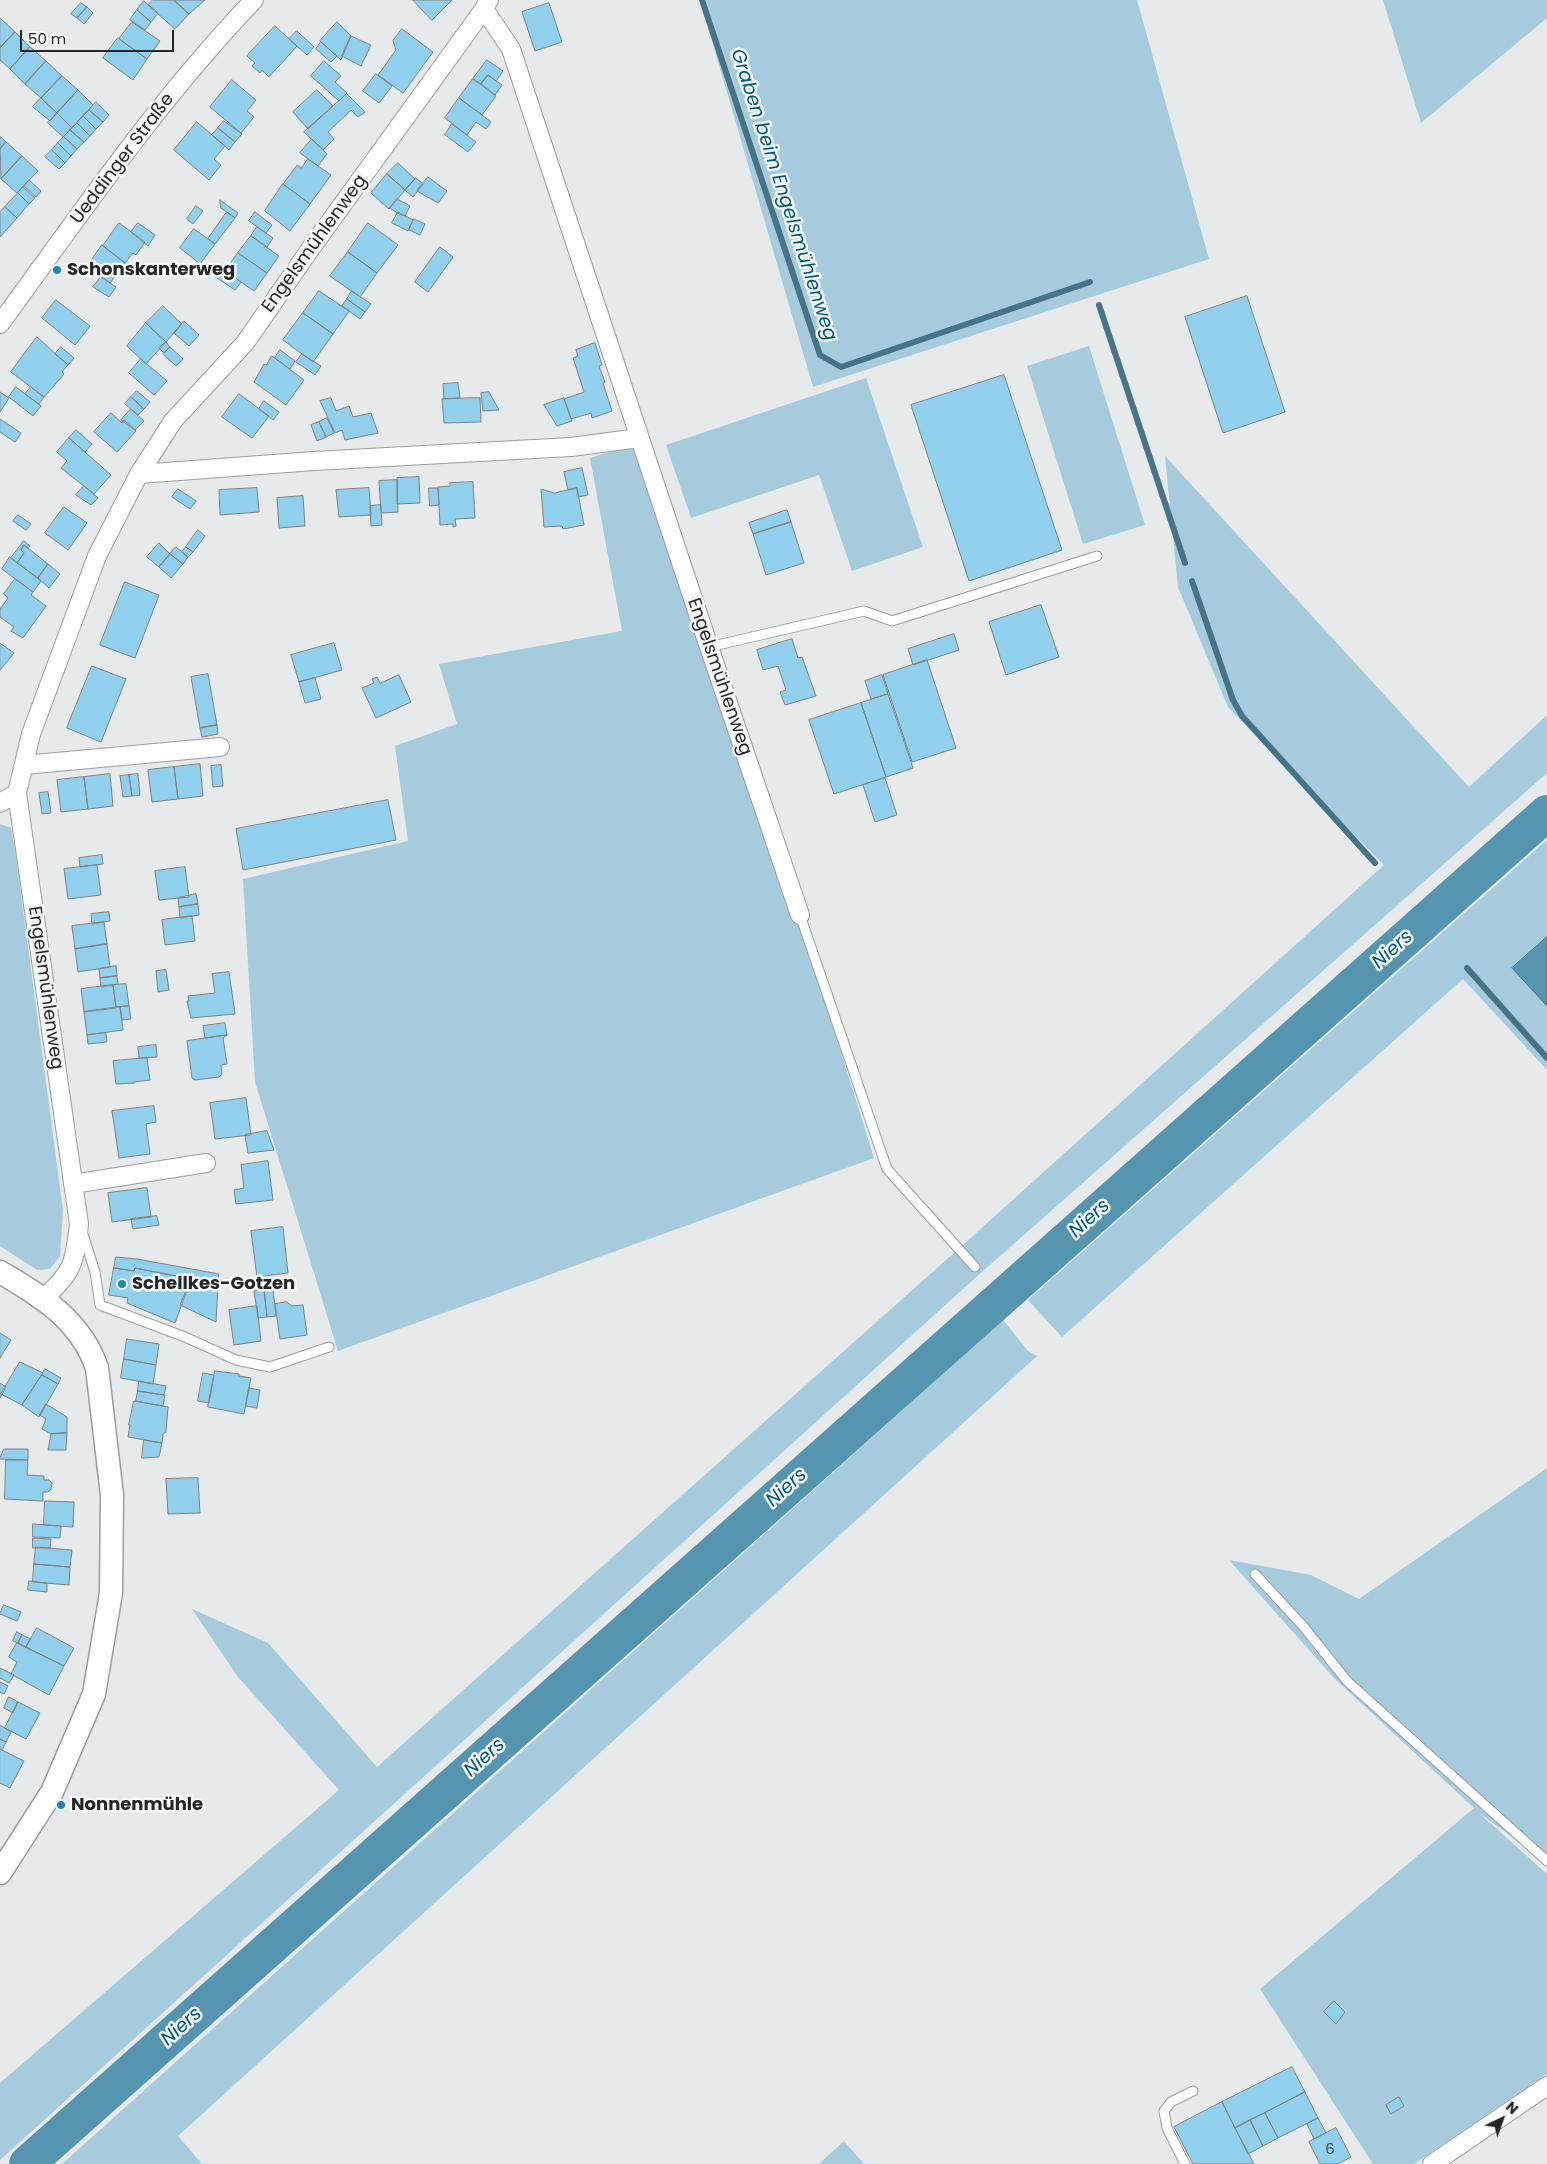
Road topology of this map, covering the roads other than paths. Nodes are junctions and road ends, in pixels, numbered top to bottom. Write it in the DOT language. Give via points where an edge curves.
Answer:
graph roads {
  1 [pos="254,0"];
  2 [pos="487,5"];
  3 [pos="0,324"];
  4 [pos="639,438"];
  5 [pos="139,474"];
  6 [pos="1097,556"];
  7 [pos="709,647"];
  8 [pos="220,747"];
  9 [pos="24,765"];
  10 [pos="17,793"];
  11 [pos="0,803"];
  12 [pos="800,915"];
  13 [pos="206,1164"];
  14 [pos="73,1184"];
  15 [pos="79,1224"];
  16 [pos="975,1267"];
  17 [pos="0,1272"];
  18 [pos="43,1298"];
  19 [pos="329,1347"];
  20 [pos="1255,1574"];
  21 [pos="1547,1861"];
  22 [pos="0,1873"];
  23 [pos="1547,2086"];
  24 [pos="1193,2091"];
  25 [pos="1186,2164"];
  26 [pos="1432,2164"];
  1 -- 3 [label="street, Ueddinger Straße" via="211,45 106,178"];
  2 -- 4 [label="street, Engelsmühlenweg" via="512,49"];
  2 -- 5 [label="street, Engelsmühlenweg" via="244,343 173,421"];
  4 -- 5 [label="street" via="571,447"];
  4 -- 7 [label="street, Engelsmühlenweg"];
  5 -- 9 [label="street, Engelsmühlenweg" via="97,556 31,734"];
  6 -- 7 [label="lane" via="892,621 864,611"];
  7 -- 12 [label="street, Engelsmühlenweg"];
  8 -- 9 [label="street"];
  9 -- 10 [label="street, Engelsmühlenweg"];
  10 -- 11 [label="street"];
  10 -- 14 [label="street, Engelsmühlenweg"];
  12 -- 16 [label="lane" via="887,1169"];
  13 -- 14 [label="street"];
  14 -- 15 [label="street, Engelsmühlenweg"];
  15 -- 18 [label="street, Engelsmühlenweg" via="76,1251 69,1272"];
  15 -- 19 [label="lane" via="96,1272 100,1305 236,1360 270,1367"];
  17 -- 18 [label="street"];
  18 -- 22 [label="street" via="80,1333 97,1368 112,1495 110,1593 94,1694 52,1792"];
  20 -- 21 [label="lane" via="1347,1681"];
  23 -- 26 [label="street"];
  24 -- 25 [label="lane" via="1171,2102 1164,2112 1167,2128"];
}
